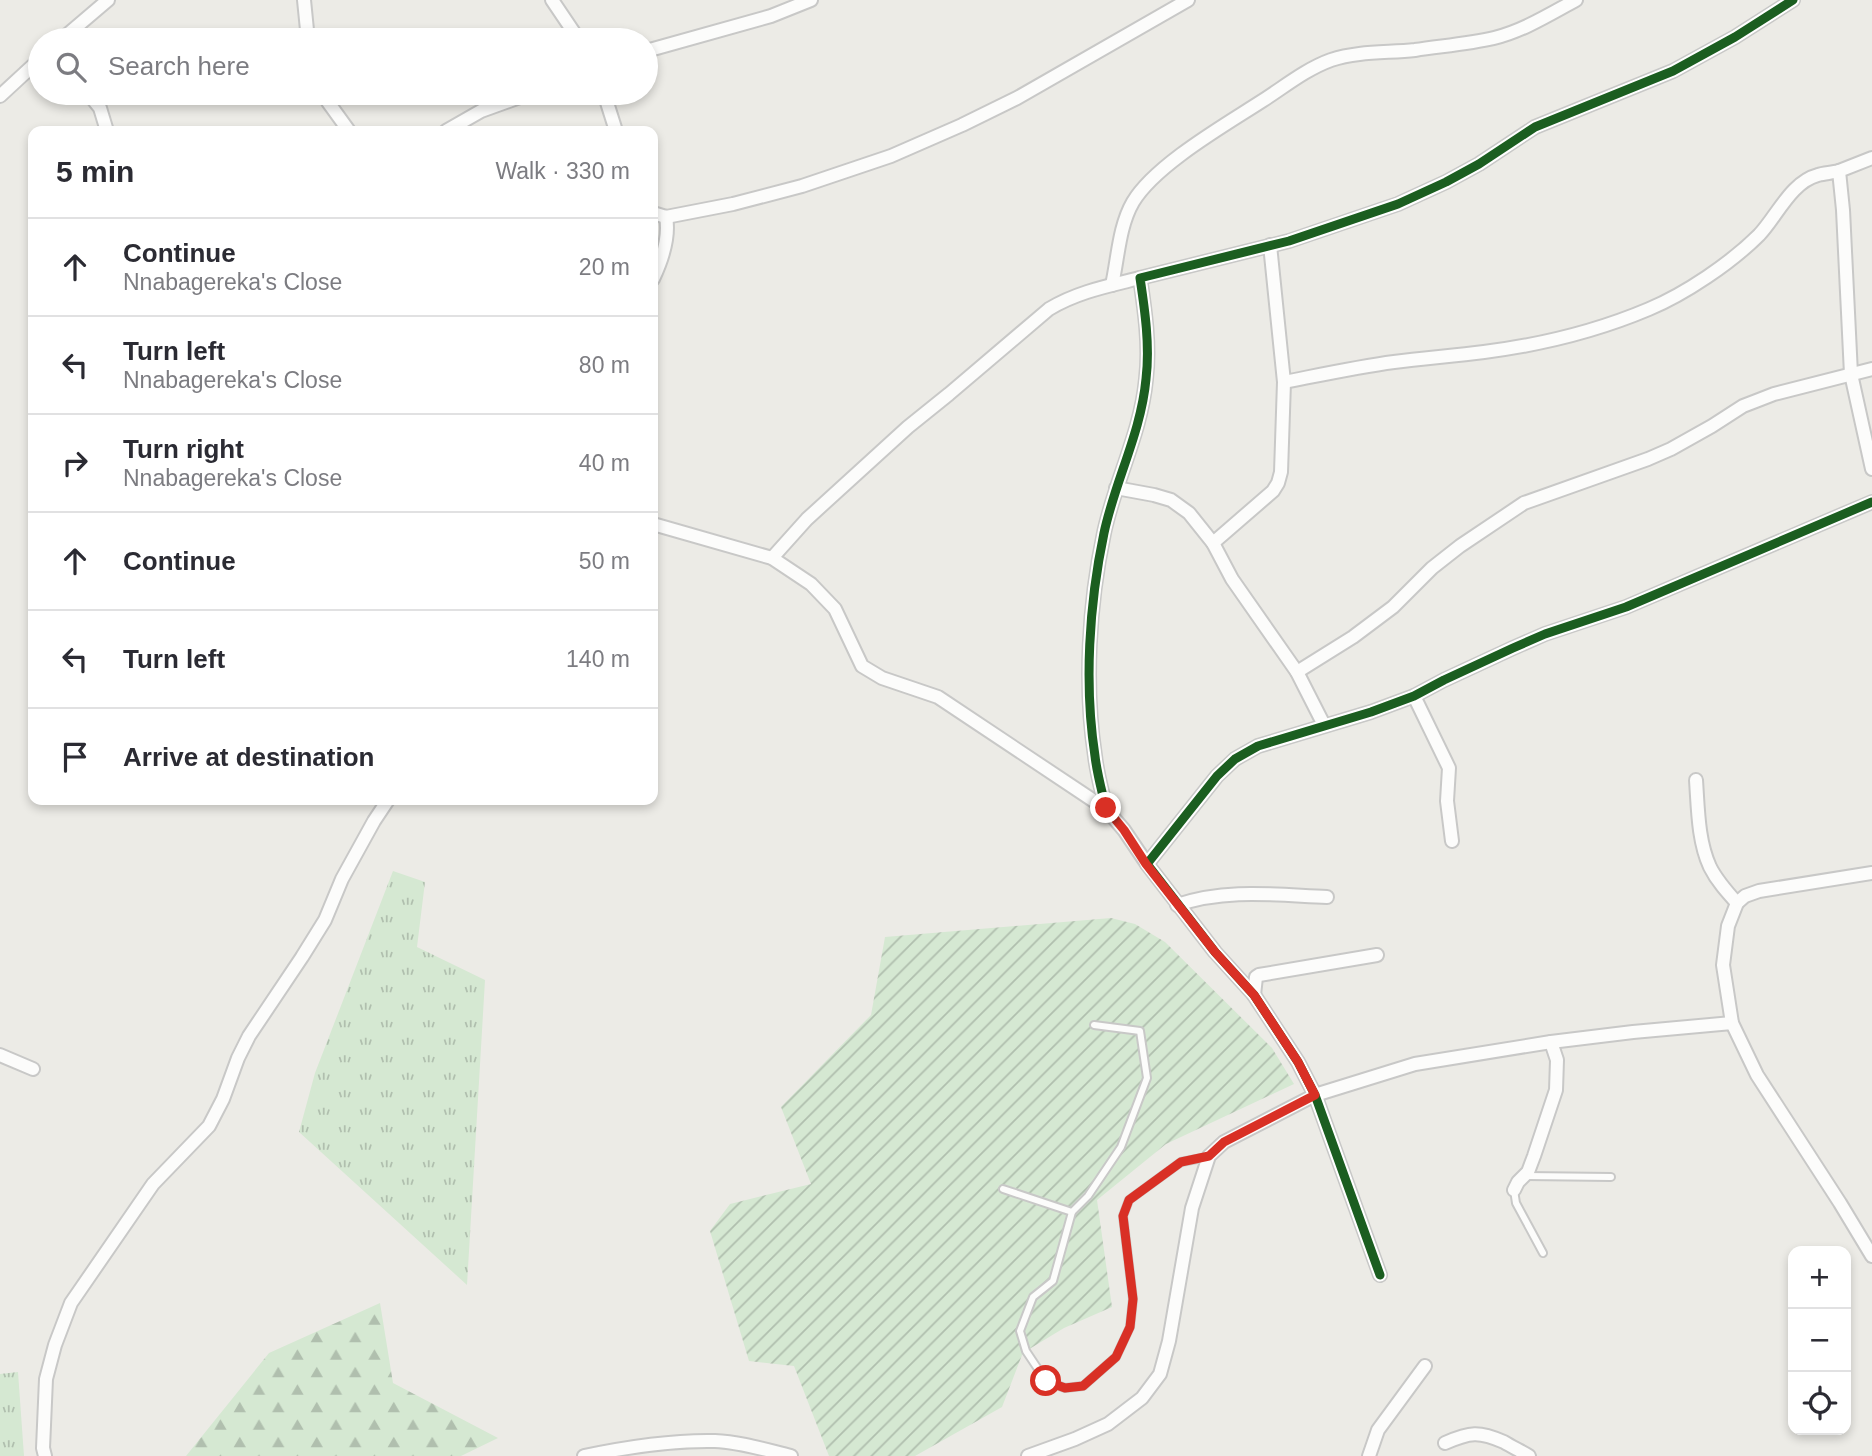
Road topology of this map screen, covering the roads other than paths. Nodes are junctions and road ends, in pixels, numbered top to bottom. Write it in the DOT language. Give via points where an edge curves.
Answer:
graph roads {
  1 [pos="108,0"];
  2 [pos="304,0"];
  3 [pos="552,0"];
  4 [pos="811,0"];
  5 [pos="1188,0"];
  6 [pos="1576,0"];
  7 [pos="1793,0"];
  8 [pos="75,28"];
  9 [pos="308,28"];
  10 [pos="571,28"];
  11 [pos="658,48"];
  12 [pos="28,70"];
  13 [pos="0,96"];
  14 [pos="98,105"];
  15 [pos="330,105"];
  16 [pos="498,105"];
  17 [pos="608,105"];
  18 [pos="105,126"];
  19 [pos="345,126"];
  20 [pos="455,126"];
  21 [pos="614,126"];
  22 [pos="1872,158"];
  23 [pos="1839,171"];
  24 [pos="658,215"];
  25 [pos="666,217"];
  26 [pos="1270,245"];
  27 [pos="658,266"];
  28 [pos="1140,278"];
  29 [pos="1112,285"];
  30 [pos="1872,369"];
  31 [pos="1851,374"];
  32 [pos="1284,382"];
  33 [pos="1872,470"];
  34 [pos="1116,488"];
  35 [pos="1872,502"];
  36 [pos="658,525"];
  37 [pos="1213,542"];
  38 [pos="772,558"];
  39 [pos="1297,672"];
  40 [pos="1414,696"];
  41 [pos="1324,725"];
  42 [pos="1696,780"];
  43 [pos="385,805"];
  44 [pos="1106,808"];
  45 [pos="1452,841"];
  46 [pos="1146,864"];
  47 [pos="1872,873"];
  48 [pos="1327,897"];
  49 [pos="1737,903"];
  50 [pos="1177,905"];
  51 [pos="1377,955"];
  52 [pos="1254,995"];
  53 [pos="1732,1023"];
  54 [pos="1094,1025"];
  55 [pos="1552,1042"];
  56 [pos="0,1055"];
  57 [pos="33,1069"];
  58 [pos="1315,1095"];
  59 [pos="1209,1156"];
  60 [pos="1524,1176"];
  61 [pos="1611,1177"];
  62 [pos="1003,1189"];
  63 [pos="1514,1191"];
  64 [pos="1072,1212"];
  65 [pos="1543,1253"];
  66 [pos="1872,1256"];
  67 [pos="1380,1275"];
  68 [pos="1425,1366"];
  69 [pos="1445,1443"];
  70 [pos="45,1456"];
  71 [pos="584,1456"];
  72 [pos="791,1456"];
  73 [pos="1028,1456"];
  74 [pos="1369,1456"];
  75 [pos="1529,1456"];
  1 -- 8 [label="street"];
  2 -- 9 [label="street"];
  3 -- 10 [label="street"];
  4 -- 11 [label="street"];
  5 -- 25 [label="street" via="1017,98 891,156 791,189"];
  6 -- 29 [label="street" via="1496,37 1357,54 1308,71 1232,120 1142,188 1124,224"];
  7 -- 26 [label="street" via="1673,71 1535,127 1446,182 1398,204"];
  12 -- 13 [label="street"];
  14 -- 18 [label="street"];
  15 -- 19 [label="street"];
  16 -- 20 [label="street"];
  17 -- 21 [label="street"];
  22 -- 23 [label="street"];
  23 -- 31 [label="street"];
  23 -- 32 [label="street" via="1802,183 1738,253 1647,310 1516,347 1393,362"];
  24 -- 25 [label="street"];
  25 -- 27 [label="street" via="669,230"];
  26 -- 28 [label="street"];
  26 -- 32 [label="street"];
  28 -- 29 [label="street"];
  28 -- 34 [label="street" via="1146,379 1133,440"];
  29 -- 38 [label="street" via="1065,299 1049,309 900,435 807,519"];
  30 -- 31 [label="street"];
  31 -- 33 [label="street"];
  31 -- 39 [label="street" via="1743,406 1660,454 1524,503 1432,568 1353,638"];
  32 -- 37 [label="street" via="1278,483"];
  34 -- 37 [label="street" via="1171,500 1189,513"];
  34 -- 44 [label="street" via="1092,602 1090,640 1092,733"];
  35 -- 40 [label="street" via="1626,607 1545,634"];
  36 -- 38 [label="street"];
  37 -- 39 [label="street" via="1231,579"];
  38 -- 44 [label="street" via="811,584 835,609 862,666 938,698"];
  39 -- 41 [label="street"];
  40 -- 41 [label="street"];
  40 -- 45 [label="street" via="1449,768"];
  41 -- 46 [label="street" via="1235,758"];
  42 -- 49 [label="street" via="1700,827 1710,866"];
  43 -- 70 [label="street" via="342,879 325,920 249,1036 209,1126 153,1184 72,1303 46,1380"];
  44 -- 46 [label="street"];
  46 -- 50 [label="street"];
  47 -- 49 [label="street" via="1759,891"];
  48 -- 50 [label="street" via="1228,894"];
  49 -- 53 [label="street" via="1728,926 1723,965"];
  50 -- 52 [label="street"];
  51 -- 52 [label="street" via="1259,975"];
  52 -- 58 [label="street"];
  53 -- 55 [label="street"];
  53 -- 66 [label="street" via="1757,1075"];
  54 -- 64 [label="lane" via="1140,1031 1147,1078 1121,1147"];
  55 -- 58 [label="street" via="1415,1064"];
  55 -- 60 [label="street" via="1556,1090"];
  56 -- 57 [label="street"];
  58 -- 59 [label="street" via="1224,1142"];
  58 -- 67 [label="street"];
  59 -- 64 [label="lane" via="1181,1162 1129,1200 1123,1216 1133,1299 1130,1327 1116,1357 1083,1386 1065,1388 1046,1381 1026,1351 1020,1331 1033,1297 1054,1281"];
  59 -- 73 [label="street" via="1192,1208 1160,1374 1142,1398 1108,1424"];
  60 -- 61 [label="lane"];
  60 -- 63 [label="street"];
  62 -- 64 [label="lane"];
  63 -- 65 [label="lane"];
  68 -- 74 [label="street" via="1378,1430"];
  69 -- 75 [label="street" via="1480,1433"];
  71 -- 72 [label="street" via="621,1448 717,1441"];
}
